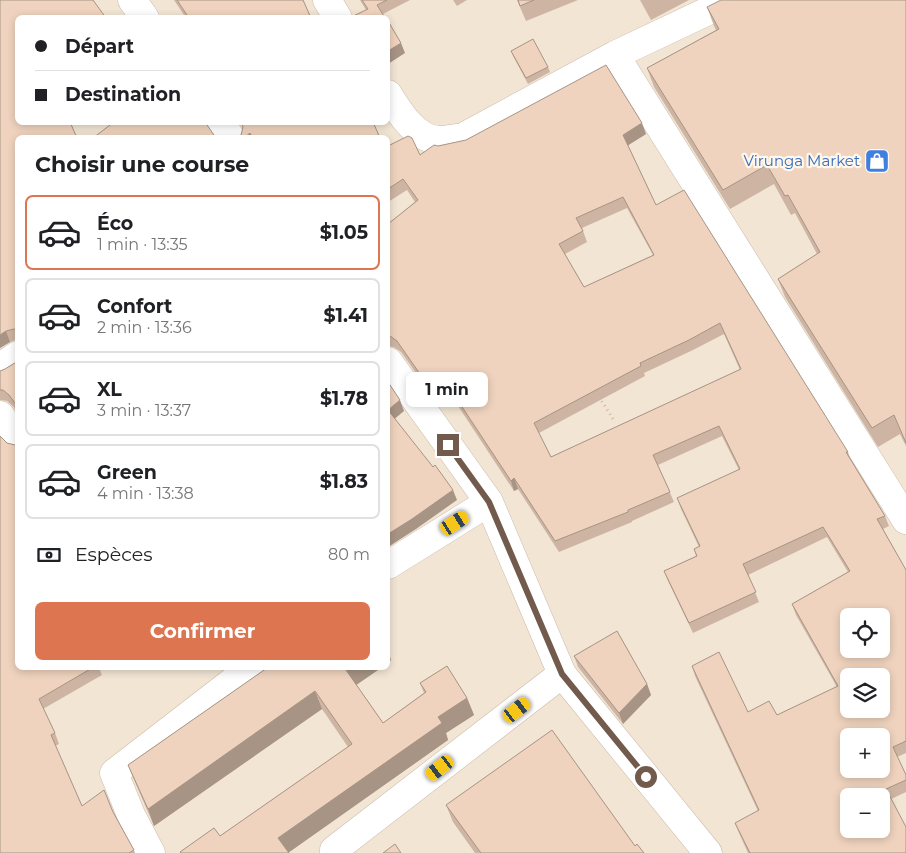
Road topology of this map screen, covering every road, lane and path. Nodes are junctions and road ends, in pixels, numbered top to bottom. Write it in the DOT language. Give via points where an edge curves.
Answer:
graph roads {
  1 [pos="132,0"];
  2 [pos="327,0"];
  3 [pos="731,0"];
  4 [pos="143,15"];
  5 [pos="336,15"];
  6 [pos="616,55"];
  7 [pos="390,97"];
  8 [pos="15,357"];
  9 [pos="390,364"];
  10 [pos="0,367"];
  11 [pos="594,390"];
  12 [pos="0,415"];
  13 [pos="615,422"];
  14 [pos="15,436"];
  15 [pos="489,502"];
  16 [pos="906,520"];
  17 [pos="390,564"];
  18 [pos="247,670"];
  19 [pos="562,674"];
  20 [pos="151,853"];
  21 [pos="334,853"];
  22 [pos="708,853"];
  1 -- 4 [label="street"];
  2 -- 5 [label="street"];
  3 -- 6 [label="street"];
  6 -- 7 [label="street" via="463,136 438,140 418,132 401,116"];
  6 -- 16 [label="street"];
  8 -- 10 [label="street"];
  9 -- 15 [label="street"];
  11 -- 13 [label="path"];
  12 -- 14 [label="street"];
  15 -- 17 [label="street"];
  15 -- 19 [label="street"];
  18 -- 20 [label="street" via="114,772"];
  19 -- 21 [label="street"];
  19 -- 22 [label="street"];
}
